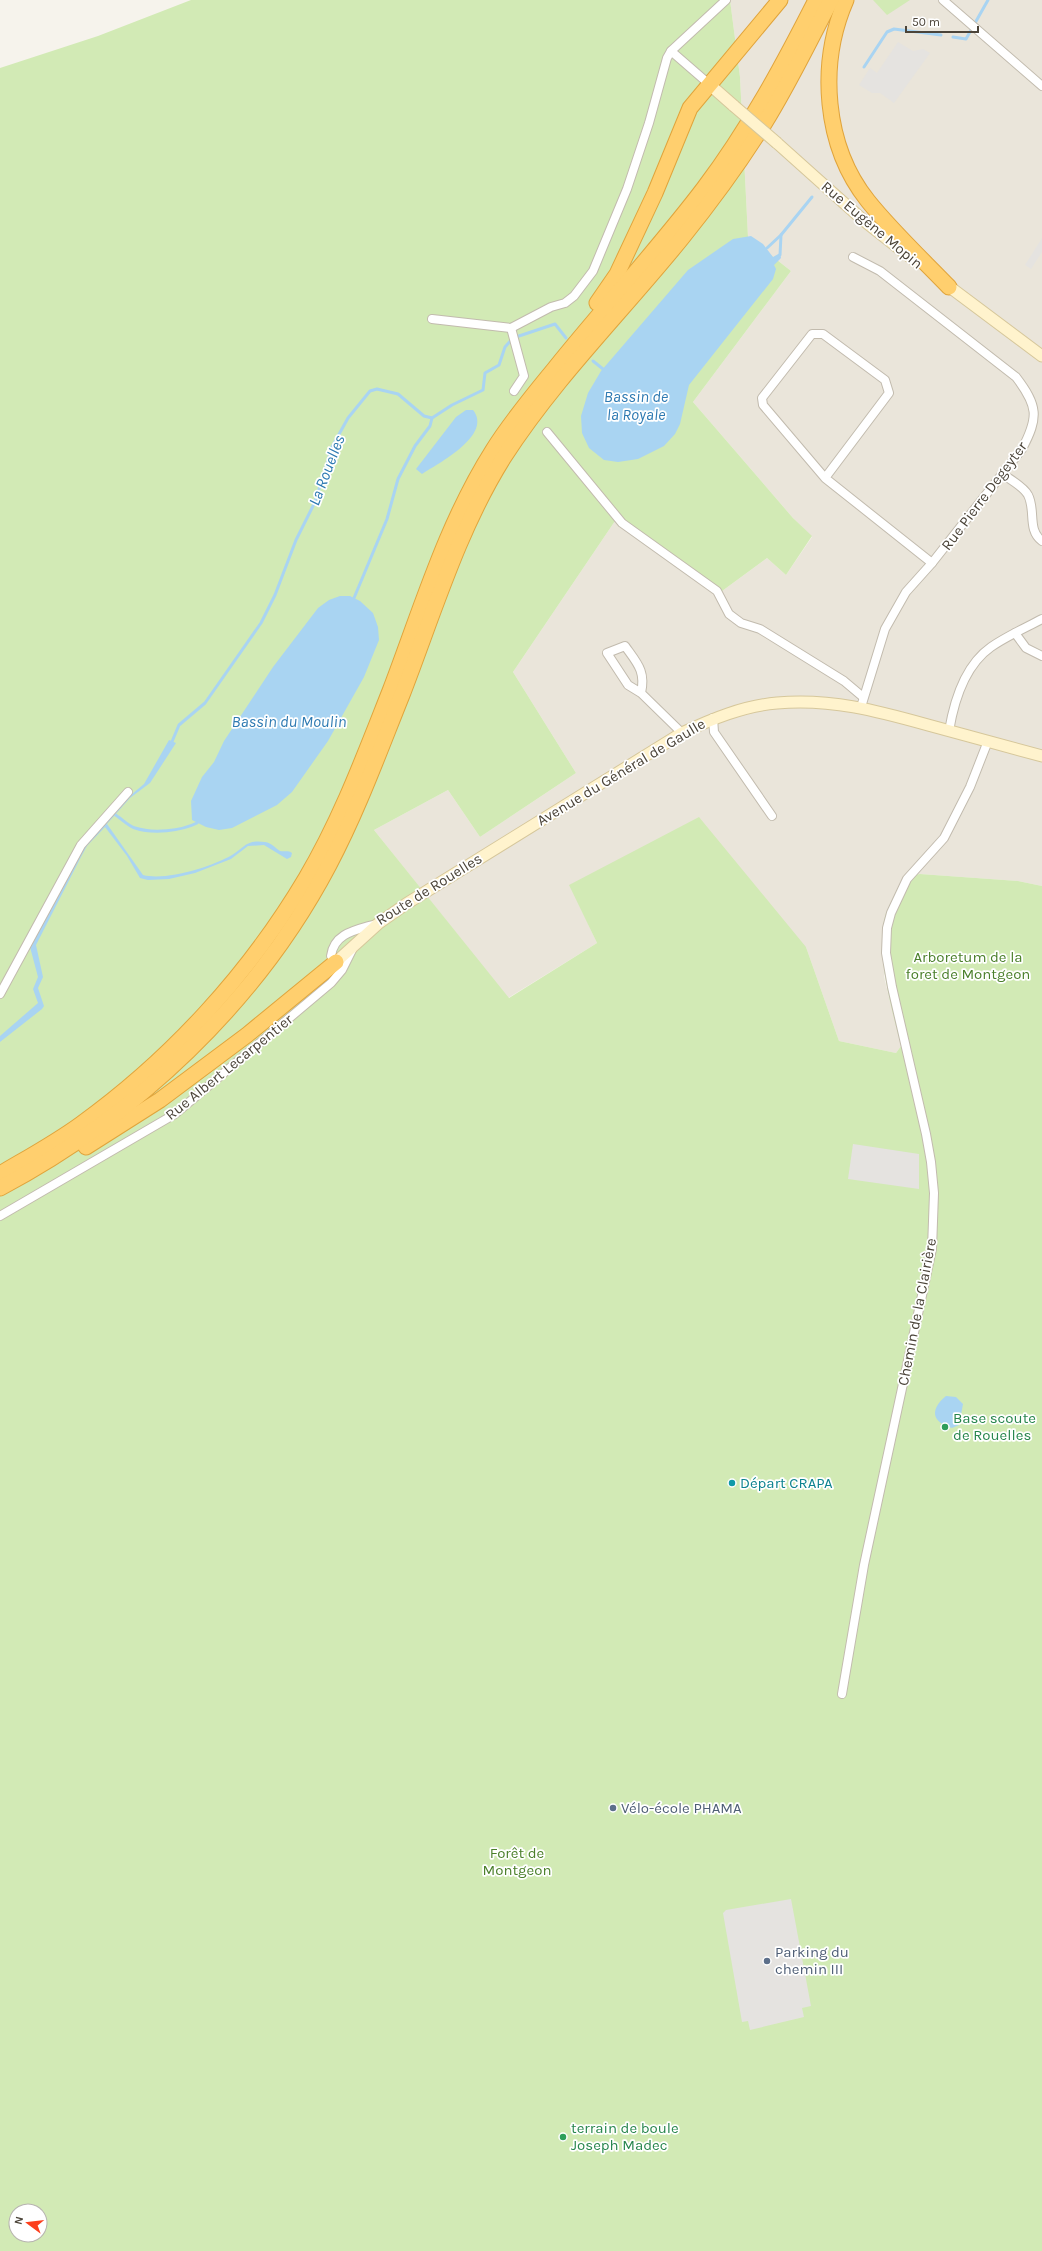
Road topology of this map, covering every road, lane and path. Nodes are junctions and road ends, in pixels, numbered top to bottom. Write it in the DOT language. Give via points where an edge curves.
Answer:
graph roads {
  1 [pos="726,0"];
  2 [pos="780,0"];
  3 [pos="816,0"];
  4 [pos="831,0"];
  5 [pos="846,0"];
  6 [pos="942,0"];
  7 [pos="671,51"];
  8 [pos="709,84"];
  9 [pos="1042,86"];
  10 [pos="853,257"];
  11 [pos="949,287"];
  12 [pos="432,319"];
  13 [pos="511,328"];
  14 [pos="1042,356"];
  15 [pos="548,377"];
  16 [pos="514,391"];
  17 [pos="547,432"];
  18 [pos="1004,475"];
  19 [pos="825,478"];
  20 [pos="1042,541"];
  21 [pos="932,563"];
  22 [pos="1042,619"];
  23 [pos="1015,633"];
  24 [pos="1042,656"];
  25 [pos="641,693"];
  26 [pos="862,702"];
  27 [pos="713,718"];
  28 [pos="949,731"];
  29 [pos="682,733"];
  30 [pos="988,741"];
  31 [pos="1042,756"];
  32 [pos="128,792"];
  33 [pos="772,816"];
  34 [pos="486,853"];
  35 [pos="379,923"];
  36 [pos="339,966"];
  37 [pos="0,994"];
  38 [pos="0,1174"];
  39 [pos="0,1188"];
  40 [pos="0,1192"];
  41 [pos="0,1216"];
  42 [pos="842,1694"];
  1 -- 7 [label="street"];
  2 -- 8 [label="highway"];
  3 -- 15 [label="highway" via="760,104 706,186"];
  4 -- 39 [label="highway" via="765,122 728,179 548,397 502,460 460,543 352,817 328,867 264,966 168,1070 121,1110 35,1169"];
  5 -- 11 [label="highway" via="840,13 830,65 831,113 838,142 849,171 867,200"];
  6 -- 9 [label="street"];
  7 -- 8 [label="street"];
  7 -- 13 [label="street" via="664,66 649,123 627,189 593,271 566,303 550,307"];
  8 -- 11 [label="street, Rue Eugène Mopin, bridge" via="863,220"];
  8 -- 15 [label="highway" via="690,108 679,130 655,193 617,274"];
  10 -- 18 [label="street, Rue Pierre Degeyter" via="880,271 951,324 1016,376 1030,394 1035,412 1033,429"];
  11 -- 14 [label="street, Rue Eugène Mopin"];
  12 -- 13 [label="street"];
  13 -- 16 [label="street" via="524,376"];
  15 -- 38 [label="highway" via="512,421 470,490 447,538 391,687 336,821 306,877 274,928 202,1017 154,1064 78,1126"];
  17 -- 26 [label="street" via="622,523 717,591 729,614 760,629 838,677"];
  18 -- 20 [label="street" via="1027,493 1032,505 1033,531"];
  18 -- 21 [label="street, Rue Pierre Degeyter"];
  19 -- 19 [label="street" via="762,405 762,398 812,334 823,334 885,380 889,393"];
  19 -- 21 [label="street"];
  21 -- 26 [label="street, Rue Pierre Degeyter" via="906,592 885,629"];
  22 -- 23 [label="street"];
  23 -- 24 [label="street" via="1026,648"];
  23 -- 28 [label="street" via="990,648 970,669 958,696"];
  25 -- 25 [label="street" via="644,682 642,673 625,646 607,653 628,685"];
  25 -- 29 [label="street"];
  26 -- 27 [label="street, Avenue du Général de Gaulle" via="776,703"];
  26 -- 28 [label="street, Avenue du Général de Gaulle"];
  27 -- 29 [label="street, Avenue du Général de Gaulle"];
  27 -- 33 [label="street" via="714,732"];
  28 -- 30 [label="street, Avenue du Général de Gaulle"];
  29 -- 34 [label="street, Avenue du Général de Gaulle"];
  30 -- 31 [label="street, Avenue du Général de Gaulle"];
  30 -- 42 [label="street, Chemin de la Clairière" via="970,787 944,838 907,879 887,928 886,953 892,987 931,1162 934,1193 932,1249 864,1565"];
  32 -- 37 [label="street" via="81,845"];
  34 -- 35 [label="street, Route de Rouelles"];
  35 -- 36 [label="street" via="355,944"];
  35 -- 36 [label="street, Route de Rouelles" via="342,936 336,941 331,956"];
  36 -- 40 [label="highway" via="160,1100 46,1171"];
  36 -- 41 [label="street, Rue Albert Lecarpentier" via="331,983 175,1114"];
}
